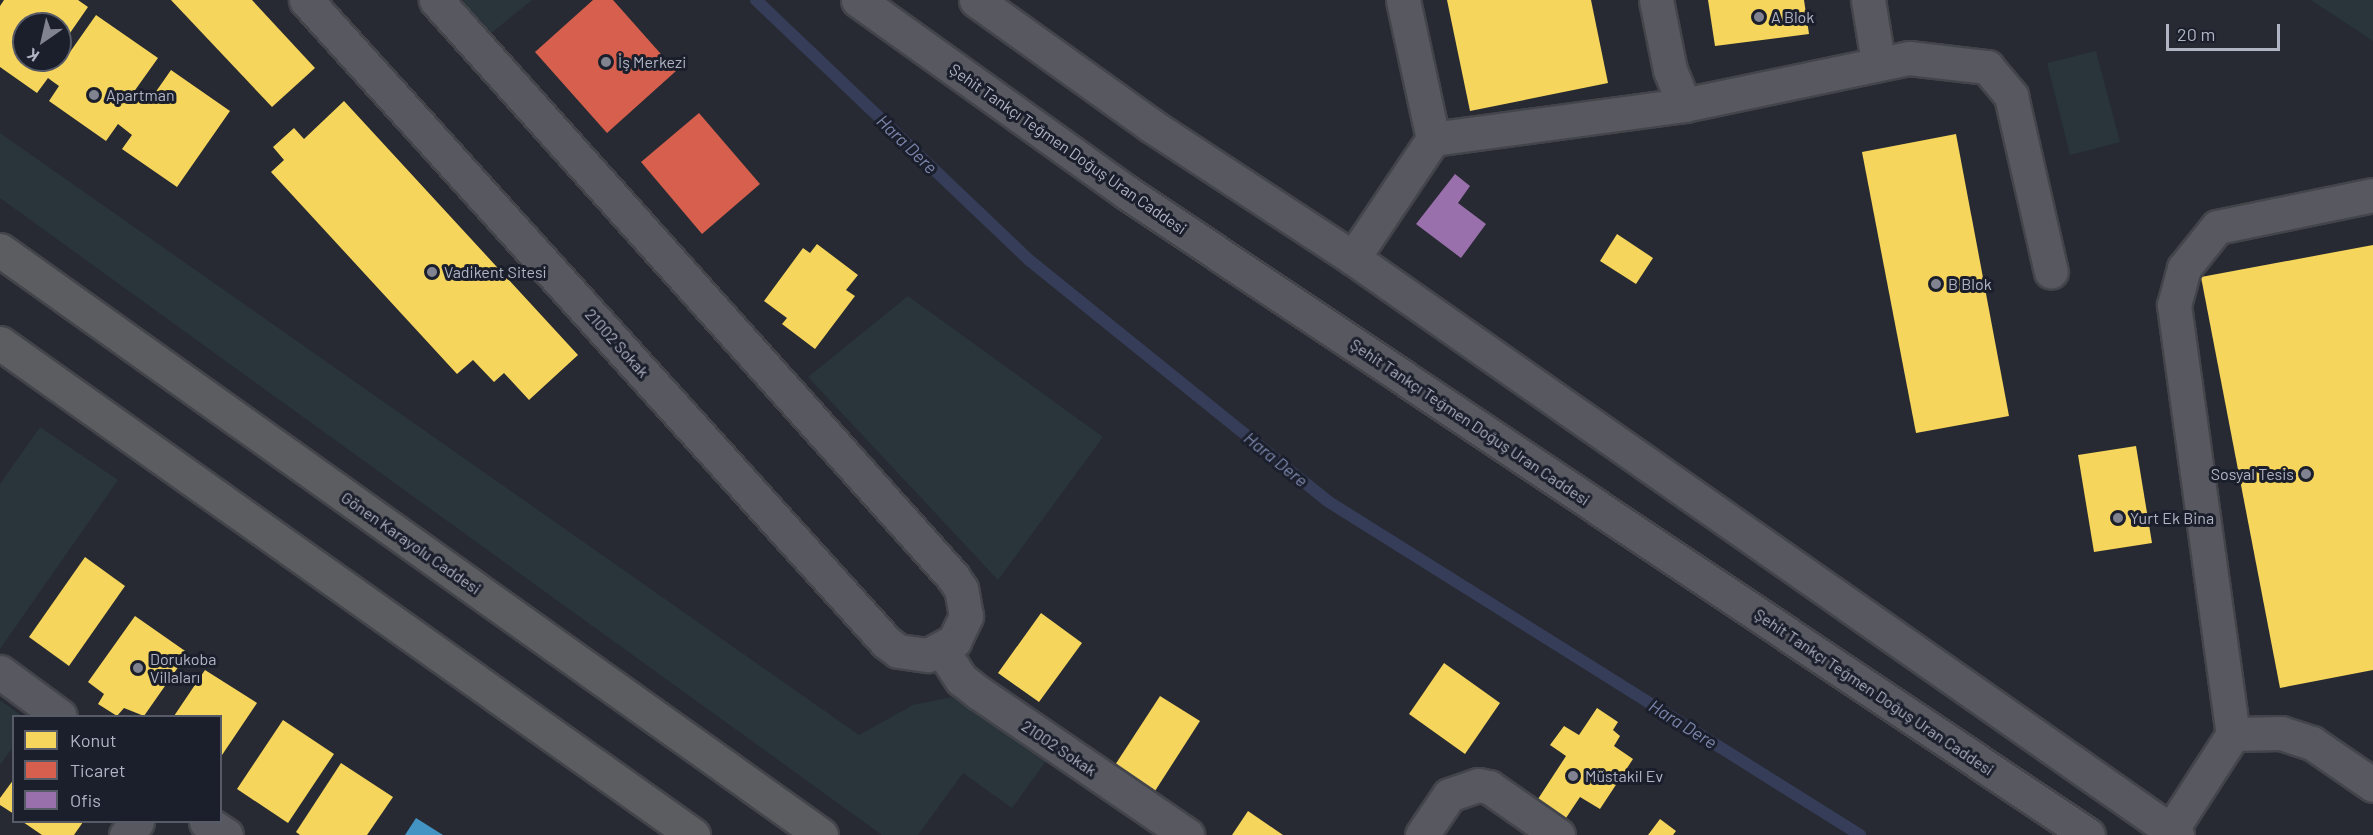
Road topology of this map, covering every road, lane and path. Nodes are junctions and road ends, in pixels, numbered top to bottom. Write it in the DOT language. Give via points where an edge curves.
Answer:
graph roads {
  1 [pos="306,0"];
  2 [pos="436,0"];
  3 [pos="858,0"];
  4 [pos="976,0"];
  5 [pos="1403,0"];
  6 [pos="1656,0"];
  7 [pos="1869,0"];
  8 [pos="1878,62"];
  9 [pos="1684,105"];
  10 [pos="1433,139"];
  11 [pos="2373,195"];
  12 [pos="0,250"];
  13 [pos="1353,258"];
  14 [pos="2051,272"];
  15 [pos="0,343"];
  16 [pos="942,650"];
  17 [pos="0,672"];
  18 [pos="57,715"];
  19 [pos="2233,734"];
  20 [pos="2373,785"];
  21 [pos="135,823"];
  22 [pos="208,823"];
  23 [pos="2172,833"];
  24 [pos="126,835"];
  25 [pos="226,835"];
  26 [pos="693,835"];
  27 [pos="821,835"];
  28 [pos="1187,835"];
  29 [pos="1422,835"];
  30 [pos="1558,835"];
  31 [pos="2088,835"];
  1 -- 16 [label="street, 21002 Sokak" via="886,642 913,655"];
  2 -- 16 [label="street" via="953,577 961,589 966,616 954,641"];
  3 -- 31 [label="street, Şehit Tankçı Teğmen Doğuş Uran Caddesi" via="1126,192"];
  4 -- 13 [label="street" via="1152,126"];
  5 -- 10 [label="street"];
  6 -- 9 [label="street" via="1670,70"];
  7 -- 8 [label="street"];
  8 -- 9 [label="street"];
  8 -- 14 [label="street" via="1909,58 1987,67 2011,96"];
  9 -- 10 [label="street"];
  10 -- 13 [label="street"];
  11 -- 19 [label="street" via="2217,227 2184,268 2174,305"];
  12 -- 27 [label="highway, Gönen Karayolu Caddesi"];
  13 -- 23 [label="street"];
  15 -- 26 [label="highway"];
  16 -- 28 [label="street, 21002 Sokak" via="961,678 979,693"];
  17 -- 18 [label="street"];
  19 -- 20 [label="street" via="2281,733 2312,743"];
  19 -- 23 [label="street"];
  21 -- 24 [label="street"];
  22 -- 25 [label="street"];
  29 -- 30 [label="street" via="1449,795 1468,786 1489,787"];
}
